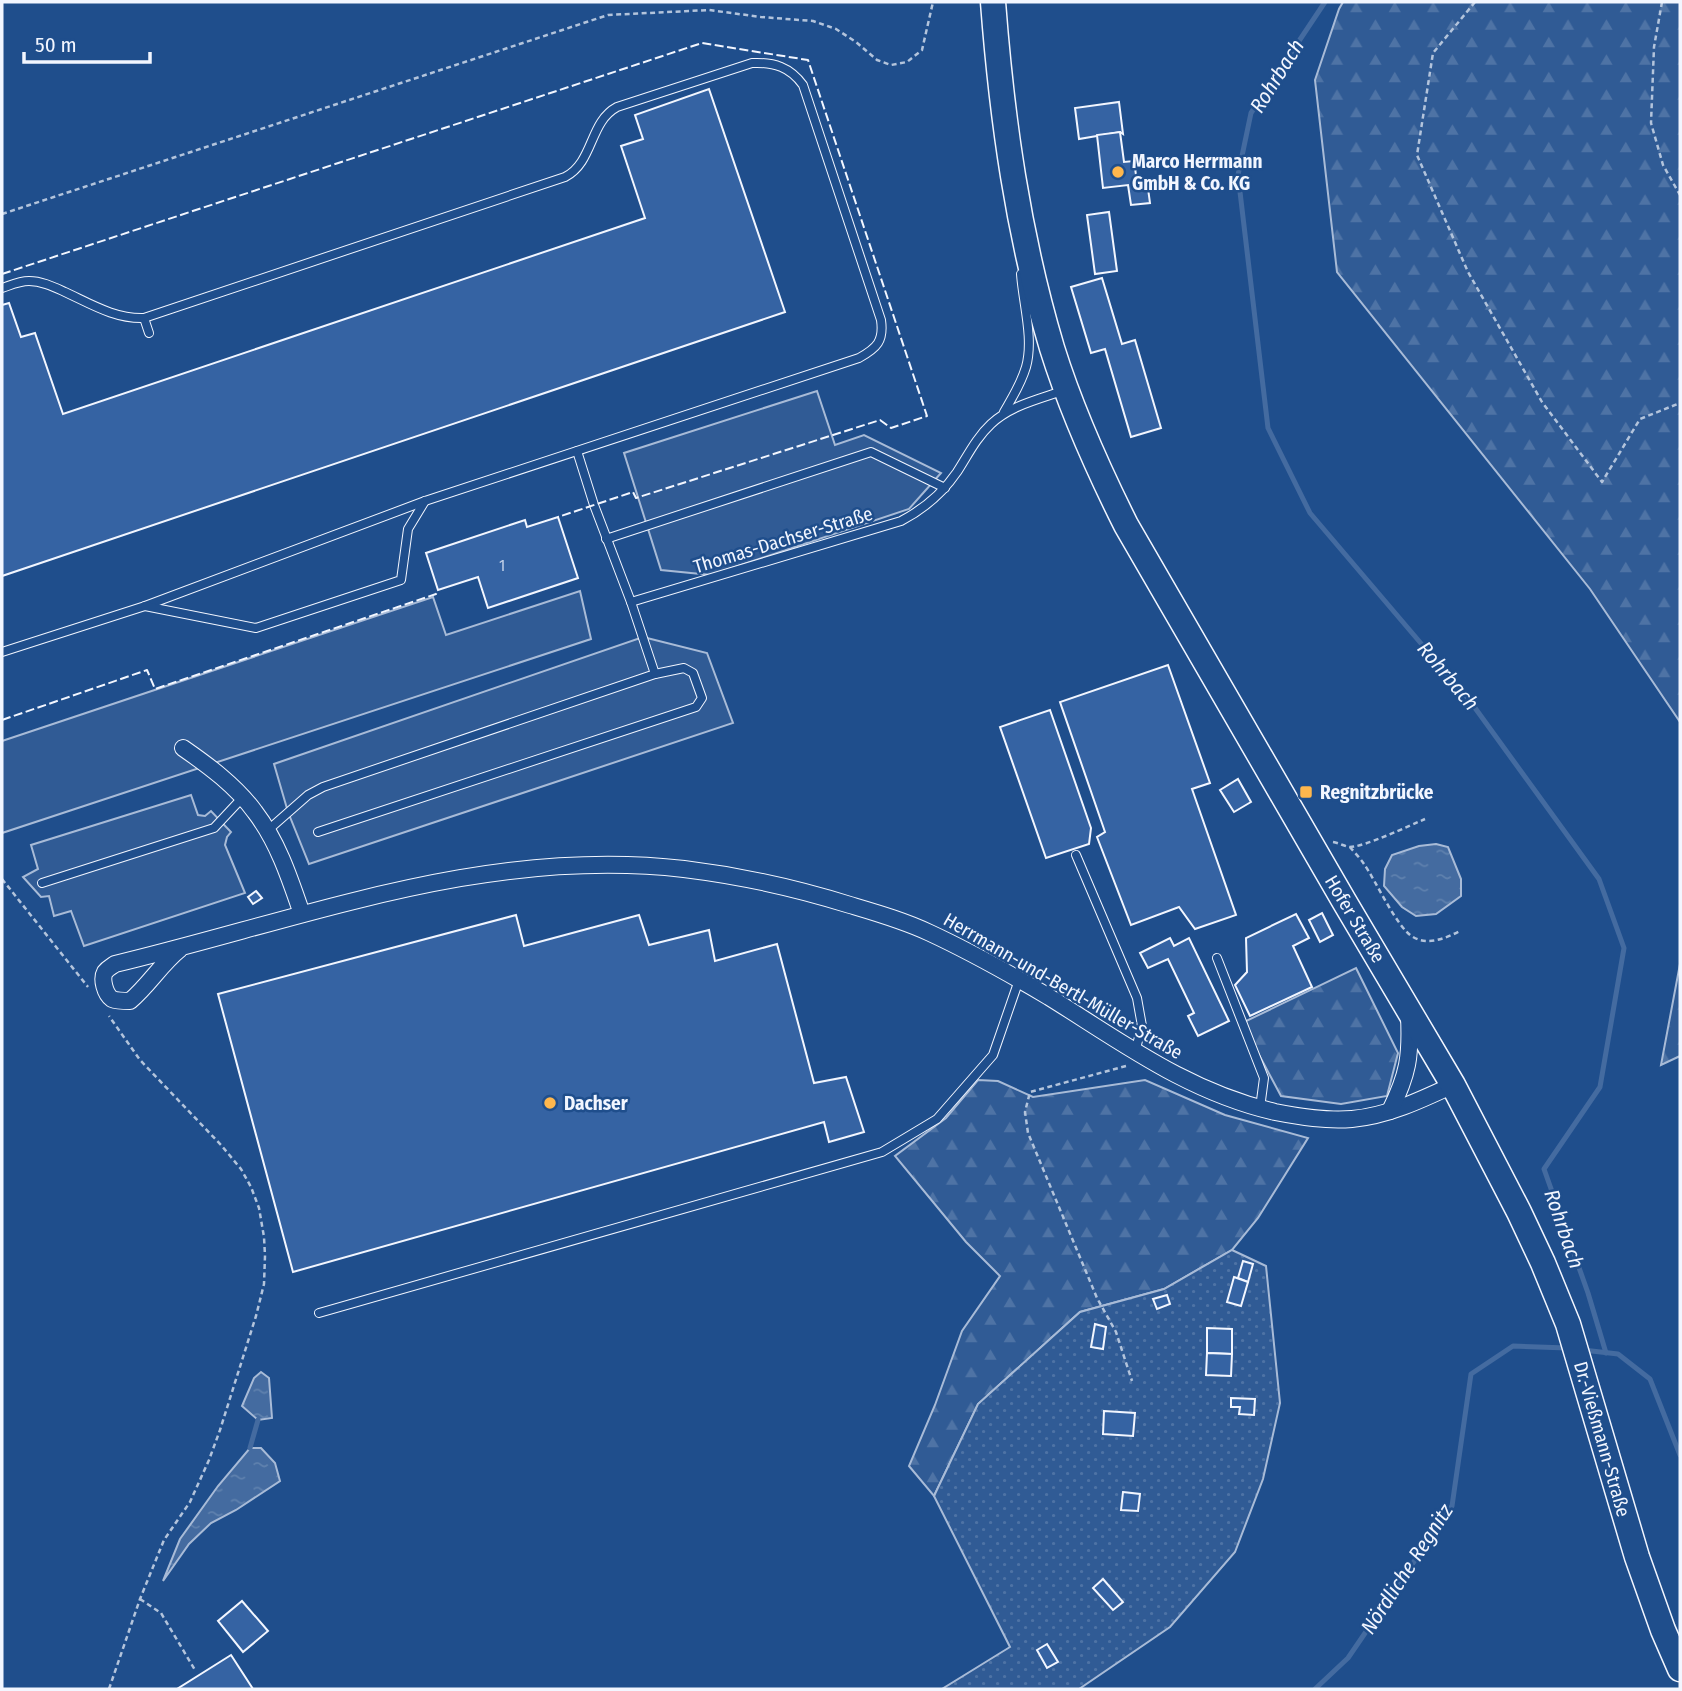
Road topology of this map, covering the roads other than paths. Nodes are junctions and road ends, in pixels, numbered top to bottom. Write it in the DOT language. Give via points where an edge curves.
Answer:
graph roads {
  1 [pos="993,2"];
  2 [pos="1023,233"];
  3 [pos="2,288"];
  4 [pos="144,318"];
  5 [pos="149,333"];
  6 [pos="1066,390"];
  7 [pos="1003,415"];
  8 [pos="577,451"];
  9 [pos="945,488"];
  10 [pos="425,501"];
  11 [pos="606,539"];
  12 [pos="631,602"];
  13 [pos="145,606"];
  14 [pos="2,652"];
  15 [pos="655,674"];
  16 [pos="183,748"];
  17 [pos="243,797"];
  18 [pos="267,831"];
  19 [pos="318,832"];
  20 [pos="1076,855"];
  21 [pos="42,883"];
  22 [pos="302,914"];
  23 [pos="180,949"];
  24 [pos="1217,958"];
  25 [pos="1019,980"];
  26 [pos="1409,1010"];
  27 [pos="1141,1056"];
  28 [pos="1452,1085"];
  29 [pos="1260,1108"];
  30 [pos="1390,1111"];
  31 [pos="1519,1212"];
  32 [pos="319,1313"];
  33 [pos="1680,1669"];
  1 -- 2 [label="main road, Hofer Straße" via="1004,118"];
  2 -- 6 [label="main road, Hofer Straße"];
  2 -- 7 [label="lane" via="1020,254 1028,353 1017,390"];
  3 -- 4 [label="lane" via="30,281 44,283 117,315"];
  4 -- 5 [label="lane"];
  4 -- 8 [label="lane" via="565,177 580,164 602,119 617,107 752,63 788,69 803,85 881,320 878,343 859,358"];
  6 -- 7 [label="lane"];
  6 -- 26 [label="main road, Hofer Straße" via="1126,524"];
  7 -- 9 [label="lane, Thomas-Dachser-Straße" via="982,433"];
  8 -- 10 [label="lane"];
  8 -- 11 [label="lane"];
  9 -- 11 [label="lane" via="871,453"];
  9 -- 12 [label="lane, Thomas-Dachser-Straße" via="901,521"];
  10 -- 13 [label="lane"];
  10 -- 13 [label="lane" via="408,529 401,580 256,628"];
  11 -- 12 [label="lane"];
  12 -- 15 [label="lane"];
  13 -- 14 [label="lane"];
  15 -- 18 [label="lane" via="323,787"];
  15 -- 19 [label="lane" via="684,668 693,673 702,698 696,707"];
  16 -- 17 [label="street"];
  17 -- 18 [label="street"];
  17 -- 21 [label="lane" via="214,828"];
  18 -- 22 [label="street"];
  20 -- 27 [label="lane" via="1136,998 1142,1026"];
  22 -- 23 [label="street, Herrmann-und-Bertl-Müller-Straße"];
  22 -- 25 [label="street, Herrmann-und-Bertl-Müller-Straße" via="399,889 548,866 681,869 759,880 881,914 929,932"];
  23 -- 23 [label="street, Herrmann-und-Bertl-Müller-Straße" via="130,1001 108,995 104,981 108,968"];
  24 -- 29 [label="lane" via="1265,1078"];
  25 -- 27 [label="street, Herrmann-und-Bertl-Müller-Straße"];
  25 -- 32 [label="lane" via="993,1055 937,1119 882,1152"];
  26 -- 28 [label="main road, Hofer Straße"];
  26 -- 30 [label="street" via="1408,1065"];
  27 -- 29 [label="street, Herrmann-und-Bertl-Müller-Straße" via="1188,1082"];
  28 -- 30 [label="street, Herrmann-und-Bertl-Müller-Straße"];
  28 -- 31 [label="main road, Hofer Straße"];
  29 -- 30 [label="street, Herrmann-und-Bertl-Müller-Straße" via="1325,1120"];
  31 -- 33 [label="main road, Dr.-Vießmann-Straße" via="1568,1324 1637,1557"];
}
